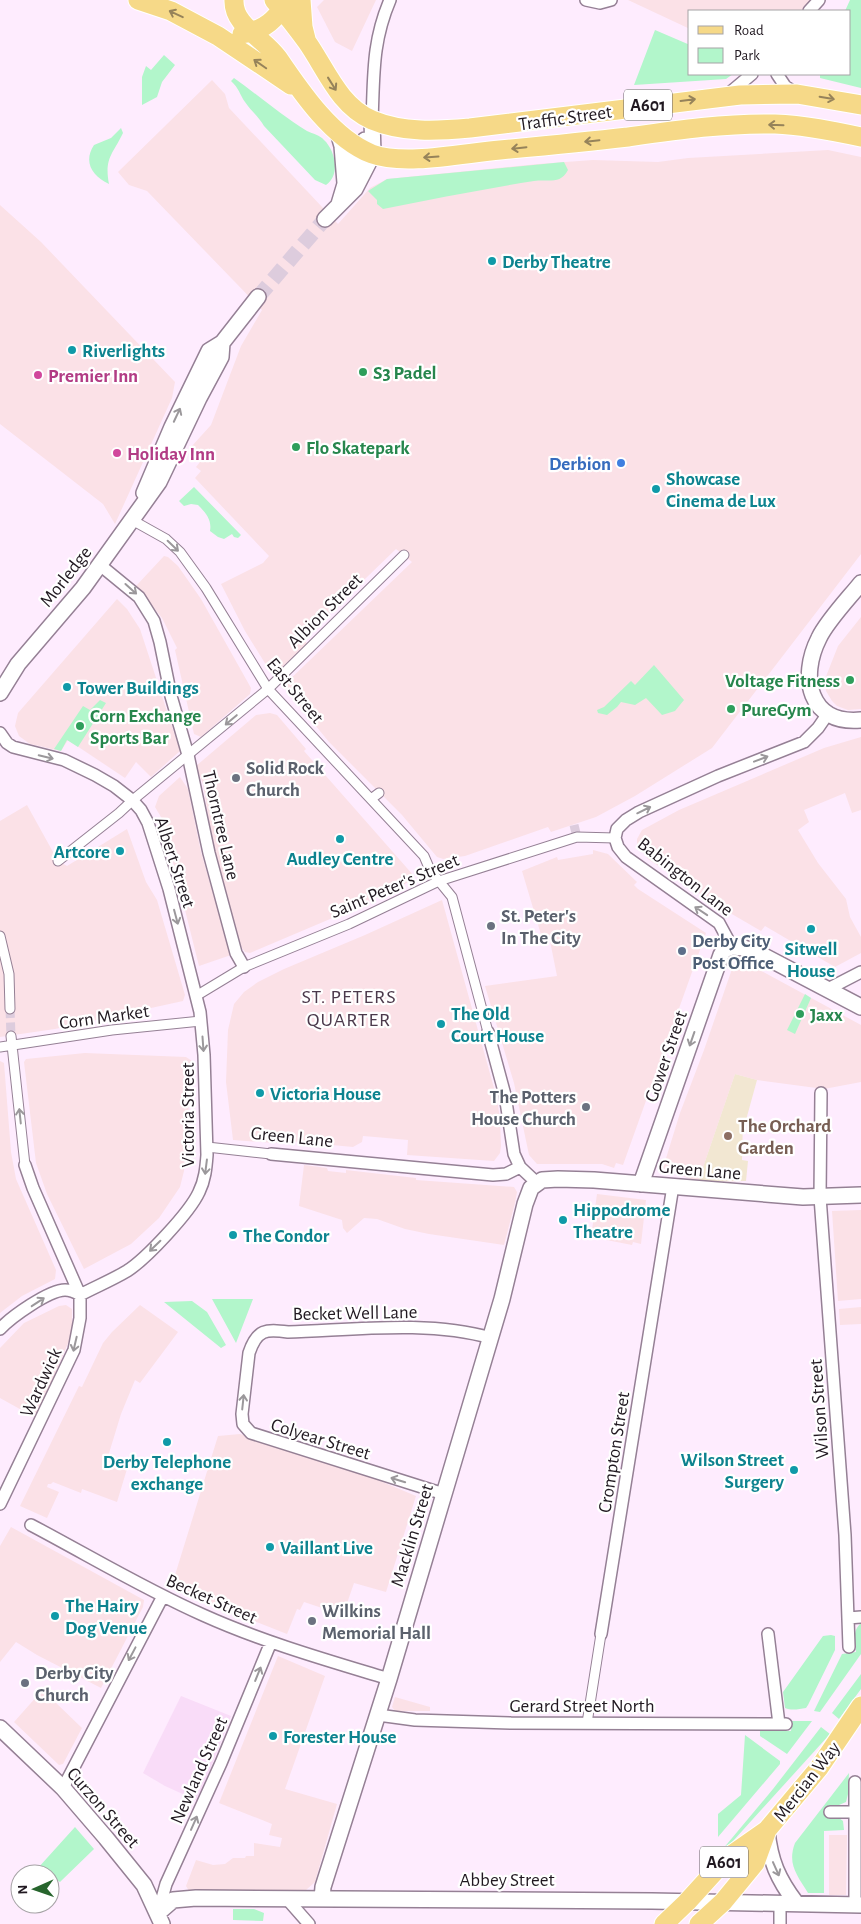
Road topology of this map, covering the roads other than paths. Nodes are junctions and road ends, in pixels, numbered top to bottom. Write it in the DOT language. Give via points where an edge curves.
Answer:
graph roads {
  1 [pos="138,0"];
  2 [pos="234,0"];
  3 [pos="301,0"];
  4 [pos="390,0"];
  5 [pos="586,0"];
  6 [pos="611,0"];
  7 [pos="819,0"];
  8 [pos="282,3"];
  9 [pos="810,10"];
  10 [pos="252,33"];
  11 [pos="218,36"];
  12 [pos="307,42"];
  13 [pos="751,75"];
  14 [pos="778,75"];
  15 [pos="300,92"];
  16 [pos="797,94"];
  17 [pos="726,96"];
  18 [pos="861,105"];
  19 [pos="372,120"];
  20 [pos="338,132"];
  21 [pos="861,137"];
  22 [pos="368,152"];
  23 [pos="345,184"];
  24 [pos="338,205"];
  25 [pos="325,219"];
  26 [pos="258,297"];
  27 [pos="136,514"];
  28 [pos="404,555"];
  29 [pos="100,565"];
  30 [pos="861,583"];
  31 [pos="18,664"];
  32 [pos="0,671"];
  33 [pos="268,688"];
  34 [pos="0,693"];
  35 [pos="827,715"];
  36 [pos="861,720"];
  37 [pos="0,733"];
  38 [pos="188,755"];
  39 [pos="379,793"];
  40 [pos="132,800"];
  41 [pos="371,800"];
  42 [pos="616,841"];
  43 [pos="58,861"];
  44 [pos="439,880"];
  45 [pos="0,936"];
  46 [pos="732,946"];
  47 [pos="244,967"];
  48 [pos="861,972"];
  49 [pos="828,989"];
  50 [pos="196,996"];
  51 [pos="861,1007"];
  52 [pos="10,1009"];
  53 [pos="201,1020"];
  54 [pos="488,1032"];
  55 [pos="12,1041"];
  56 [pos="0,1047"];
  57 [pos="821,1093"];
  58 [pos="207,1147"];
  59 [pos="271,1154"];
  60 [pos="25,1165"];
  61 [pos="520,1167"];
  62 [pos="537,1183"];
  63 [pos="642,1184"];
  64 [pos="673,1186"];
  65 [pos="861,1195"];
  66 [pos="820,1197"];
  67 [pos="80,1296"];
  68 [pos="0,1329"];
  69 [pos="490,1338"];
  70 [pos="246,1370"];
  71 [pos="444,1494"];
  72 [pos="0,1504"];
  73 [pos="31,1525"];
  74 [pos="163,1596"];
  75 [pos="861,1617"];
  76 [pos="848,1618"];
  77 [pos="600,1634"];
  78 [pos="768,1634"];
  79 [pos="271,1642"];
  80 [pos="849,1647"];
  81 [pos="389,1679"];
  82 [pos="861,1706"];
  83 [pos="378,1715"];
  84 [pos="587,1723"];
  85 [pos="0,1728"];
  86 [pos="855,1782"];
  87 [pos="63,1788"];
  88 [pos="830,1812"];
  89 [pos="856,1812"];
  90 [pos="767,1830"];
  91 [pos="287,1899"];
  92 [pos="322,1899"];
  93 [pos="687,1902"];
  94 [pos="723,1902"];
  95 [pos="780,1902"];
  96 [pos="796,1902"];
  97 [pos="858,1905"];
  98 [pos="158,1920"];
  99 [pos="309,1924"];
  100 [pos="664,1924"];
  101 [pos="699,1924"];
  102 [pos="780,1924"];
  11 -- 1 [label="main road, A601, one-way" via="171,11"];
  2 -- 10 [label="main road" via="239,19"];
  3 -- 12 [label="main road"];
  4 -- 19 [label="street" via="376,46"];
  5 -- 6 [label="street" via="600,4"];
  7 -- 9 [label="street"];
  8 -- 10 [label="main road" via="270,24"];
  8 -- 12 [label="main road, A601"];
  10 -- 11 [label="main road"];
  10 -- 15 [label="main road" via="270,47"];
  15 -- 11 [label="main road, A601, one-way"];
  12 -- 19 [label="main road, Traffic Street / A601, one-way" via="336,90 351,106"];
  13 -- 17 [label="street"];
  14 -- 16 [label="street" via="785,86"];
  15 -- 20 [label="main road, Traffic Street / A601"];
  16 -- 17 [label="main road, Traffic Street / A601"];
  16 -- 18 [label="main road, Traffic Street / A601, one-way"];
  19 -- 17 [label="main road, Traffic Street / A601, one-way" via="402,129 439,131"];
  19 -- 22 [label="street"];
  20 -- 22 [label="main road, Traffic Street / A601"];
  20 -- 23 [label="street"];
  21 -- 22 [label="main road, Traffic Street / A601, one-way" via="796,126 744,124 440,156 395,159"];
  22 -- 23 [label="street"];
  22 -- 24 [label="street" via="355,189"];
  23 -- 24 [label="street"];
  24 -- 25 [label="street"];
  26 -- 27 [label="street, Morledge" via="222,343 210,351 152,472"];
  27 -- 29 [label="street, Morledge"];
  27 -- 33 [label="street, East Street, one-way" via="180,552"];
  28 -- 33 [label="street, Albion Street"];
  29 -- 31 [label="street, Morledge"];
  29 -- 38 [label="street, Thorntree Lane, one-way" via="139,597 154,621"];
  30 -- 35 [label="street" via="819,637 811,661 810,680 816,704"];
  31 -- 32 [label="street, Morledge"];
  31 -- 34 [label="street, Morledge"];
  33 -- 38 [label="street, Albion Street, one-way"];
  33 -- 41 [label="street, East Street"];
  35 -- 36 [label="street" via="844,721"];
  42 -- 35 [label="street, one-way" via="617,829 639,812 804,742"];
  37 -- 40 [label="street, Albert Street, one-way" via="14,747 78,766"];
  38 -- 40 [label="street, Albion Street"];
  38 -- 47 [label="street, Thorntree Lane" via="209,853 236,953"];
  39 -- 41 [label="street"];
  40 -- 43 [label="street, Albion Street"];
  40 -- 50 [label="street, Albert Street, one-way" via="141,810 155,845"];
  41 -- 44 [label="street, East Street" via="424,856"];
  42 -- 44 [label="street, Saint Peter's Street" via="577,837"];
  46 -- 42 [label="street, Babington Lane, one-way" via="719,923 630,861"];
  44 -- 47 [label="street, Saint Peter's Street" via="349,924"];
  44 -- 54 [label="street, East Street" via="452,897"];
  45 -- 52 [label="street" via="9,974"];
  46 -- 49 [label="street, Babington Lane" via="760,954"];
  46 -- 63 [label="street, Gower Street, one-way" via="721,955"];
  47 -- 50 [label="street, Saint Peter's Street"];
  48 -- 49 [label="street"];
  49 -- 51 [label="street, Babington Lane"];
  50 -- 53 [label="street, Victoria Street"];
  53 -- 55 [label="street, Corn Market"];
  53 -- 58 [label="street, Victoria Street, one-way"];
  54 -- 61 [label="street" via="505,1095 514,1154"];
  55 -- 56 [label="street, Corn Market"];
  60 -- 55 [label="street, one-way"];
  57 -- 66 [label="street, Wilson Street"];
  58 -- 59 [label="street, Green Lane"];
  58 -- 67 [label="street, Victoria Street, one-way" via="204,1179 188,1210 128,1270"];
  59 -- 61 [label="street, Green Lane" via="493,1175 506,1174"];
  60 -- 67 [label="street"];
  61 -- 62 [label="street"];
  62 -- 63 [label="street, Green Lane" via="558,1179"];
  62 -- 69 [label="street, Macklin Street" via="524,1204"];
  63 -- 64 [label="street, Green Lane"];
  64 -- 66 [label="street, Green Lane"];
  64 -- 77 [label="street, Crompton Street"];
  65 -- 66 [label="street, Green Lane"];
  66 -- 76 [label="street, Wilson Street" via="845,1535"];
  68 -- 67 [label="street, one-way" via="56,1292 75,1291"];
  67 -- 72 [label="street, Wardwick, one-way" via="74,1350"];
  69 -- 70 [label="street, Becket Well Lane" via="468,1332 414,1328 265,1331 252,1344"];
  69 -- 71 [label="street, Macklin Street"];
  71 -- 70 [label="street, Colyear Street, one-way" via="252,1434 242,1419"];
  71 -- 81 [label="street, Macklin Street"];
  73 -- 74 [label="street, Becket Street"];
  74 -- 79 [label="street, Becket Street"];
  74 -- 87 [label="street, one-way"];
  75 -- 76 [label="street"];
  76 -- 80 [label="street, Wilson Street"];
  77 -- 84 [label="street, Crompton Street"];
  78 -- 84 [label="street, Gerard Street North" via="783,1724"];
  79 -- 81 [label="street, Becket Street"];
  98 -- 79 [label="street, Newland Street, one-way" via="166,1884"];
  81 -- 83 [label="street, Macklin Street"];
  82 -- 90 [label="main road, Mercian Way / A601" via="819,1768"];
  83 -- 84 [label="street, Gerard Street North" via="415,1720"];
  83 -- 92 [label="street, Macklin Street" via="323,1887"];
  85 -- 87 [label="street, Curzon Street"];
  86 -- 89 [label="street"];
  87 -- 98 [label="street, Curzon Street" via="144,1885"];
  88 -- 89 [label="street"];
  89 -- 97 [label="street"];
  90 -- 93 [label="main road, Mercian Way / A601" via="727,1858"];
  90 -- 94 [label="main road, Mercian Way / A601" via="755,1863"];
  90 -- 96 [label="street, one-way" via="770,1856 782,1883"];
  91 -- 92 [label="street, Abbey Street"];
  91 -- 98 [label="street, Abbey Street" via="172,1900"];
  91 -- 99 [label="street"];
  92 -- 93 [label="street, Abbey Street"];
  93 -- 94 [label="street, Abbey Street"];
  93 -- 100 [label="main road, Mercian Way / A601"];
  94 -- 95 [label="street, Abbey Street"];
  94 -- 101 [label="main road, Mercian Way / A601"];
  95 -- 96 [label="street, Abbey Street"];
  95 -- 102 [label="street"];
  96 -- 97 [label="street, Abbey Street"];
}
